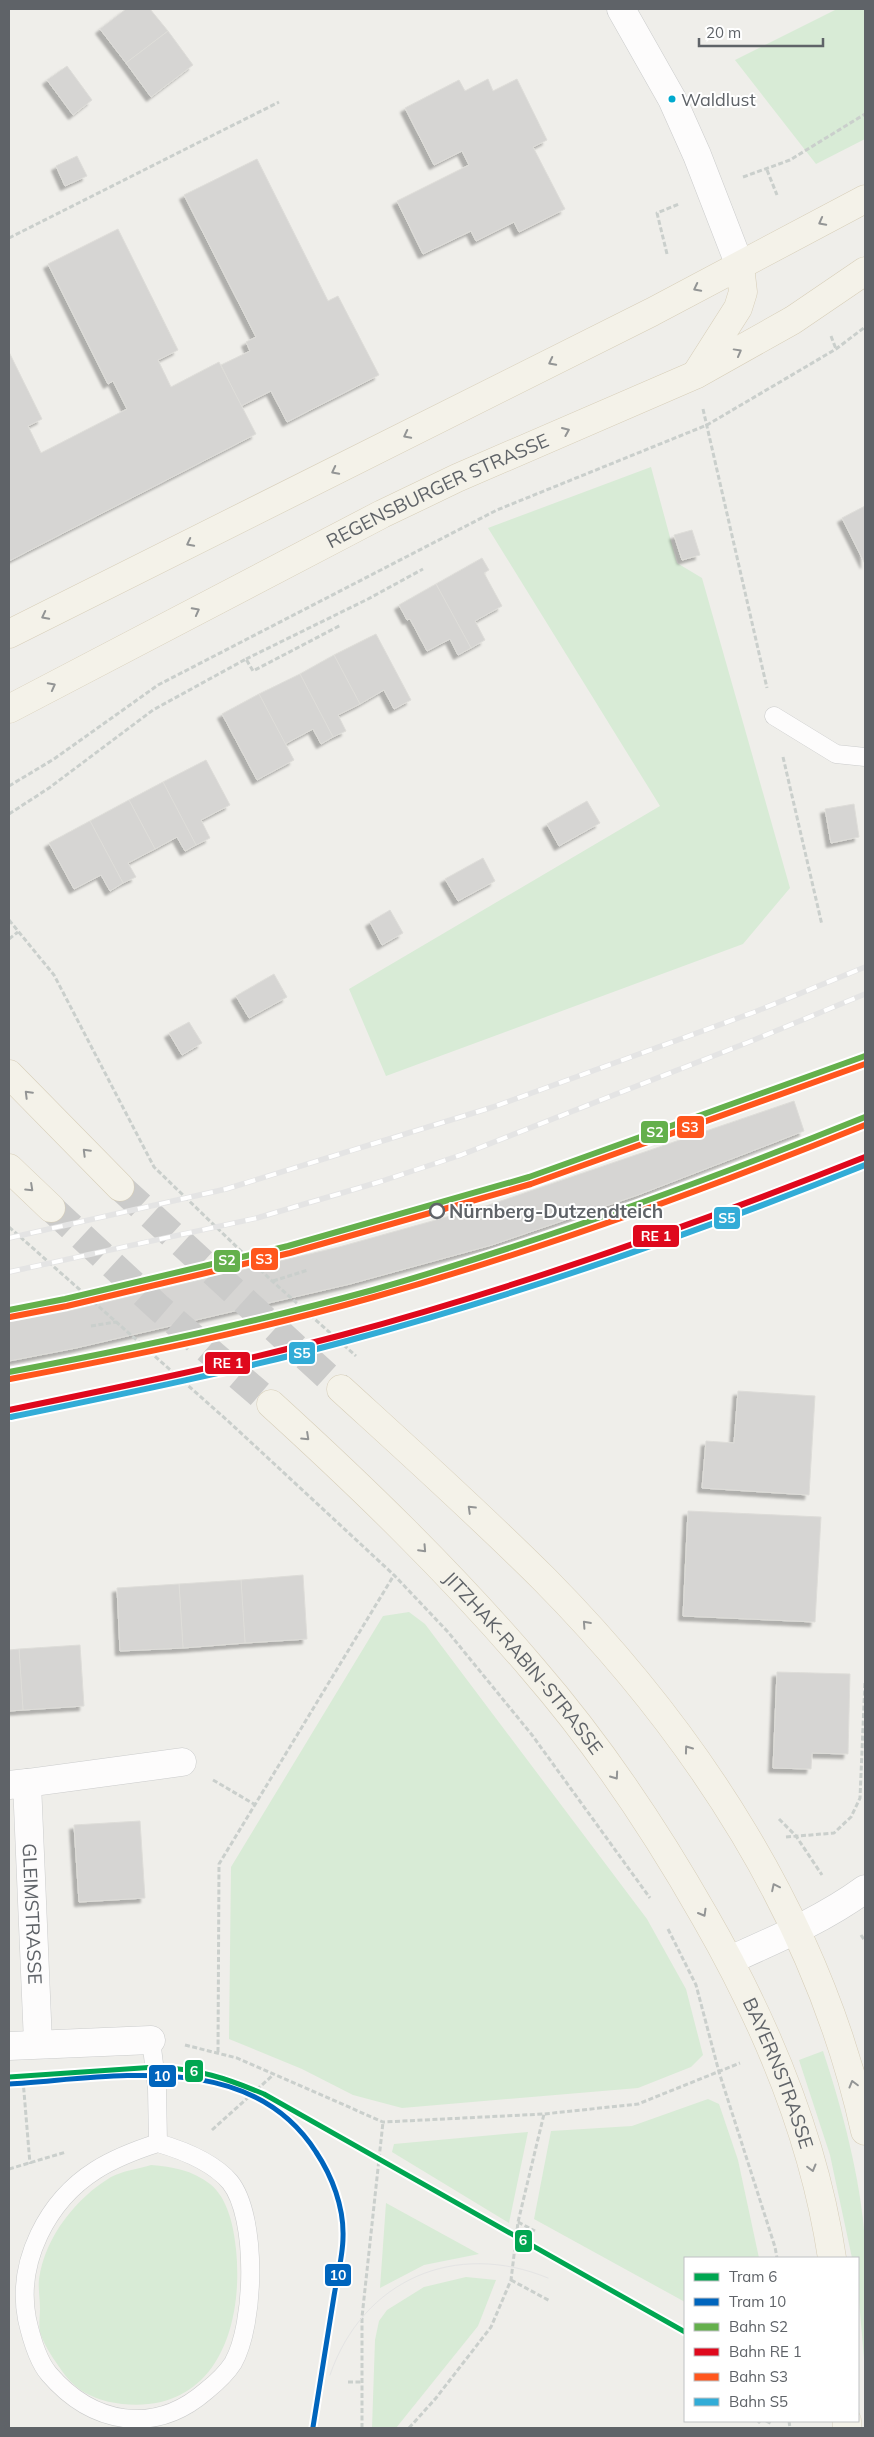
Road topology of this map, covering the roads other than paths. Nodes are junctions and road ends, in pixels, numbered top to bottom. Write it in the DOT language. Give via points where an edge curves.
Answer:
graph roads {
  1 [pos="621,9"];
  2 [pos="865,199"];
  3 [pos="740,266"];
  4 [pos="865,270"];
  5 [pos="695,375"];
  6 [pos="9,634"];
  7 [pos="9,709"];
  8 [pos="774,716"];
  9 [pos="865,756"];
  10 [pos="9,1074"];
  11 [pos="9,1168"];
  12 [pos="120,1187"];
  13 [pos="51,1208"];
  14 [pos="342,1388"];
  15 [pos="271,1404"];
  16 [pos="182,1762"];
  17 [pos="18,1784"];
  18 [pos="865,1889"];
  19 [pos="797,1930"];
  20 [pos="730,1960"];
  21 [pos="151,2040"];
  22 [pos="22,2045"];
  23 [pos="865,2132"];
  24 [pos="158,2143"];
  25 [pos="832,2257"];
  1 -- 3 [label="street" via="672,99"];
  2 -- 3 [label="main road, one-way"];
  3 -- 5 [label="main road" via="743,292 738,308"];
  3 -- 6 [label="main road, one-way"];
  5 -- 4 [label="main road, REGENSBURGER STRASSE, one-way" via="793,320"];
  7 -- 5 [label="main road, REGENSBURGER STRASSE, one-way" via="382,514"];
  8 -- 9 [label="lane" via="836,754"];
  12 -- 10 [label="main road, one-way"];
  11 -- 13 [label="main road, one-way"];
  19 -- 14 [label="main road, one-way" via="773,1881 740,1826 703,1770 641,1688 545,1580"];
  15 -- 20 [label="main road, JITZHAK-RABIN-STRASSE, one-way" via="408,1533 538,1674 640,1812"];
  16 -- 17 [label="street, GLEIMSTRASSE"];
  17 -- 22 [label="street, GLEIMSTRASSE"];
  18 -- 19 [label="street" via="842,1906"];
  19 -- 20 [label="street"];
  23 -- 19 [label="main road, one-way" via="841,2040"];
  20 -- 25 [label="main road, BAYERNSTRASSE, one-way" via="774,2050 795,2107 820,2196"];
  21 -- 22 [label="street"];
  21 -- 24 [label="lane" via="157,2088"];
  24 -- 24 [label="lane" via="96,2170 66,2195 36,2241 25,2284 28,2326 45,2368 66,2392 80,2402 108,2415 133,2420 160,2417 181,2408 215,2384 238,2352 248,2305 249,2244 241,2206 232,2184 205,2163"];
}
